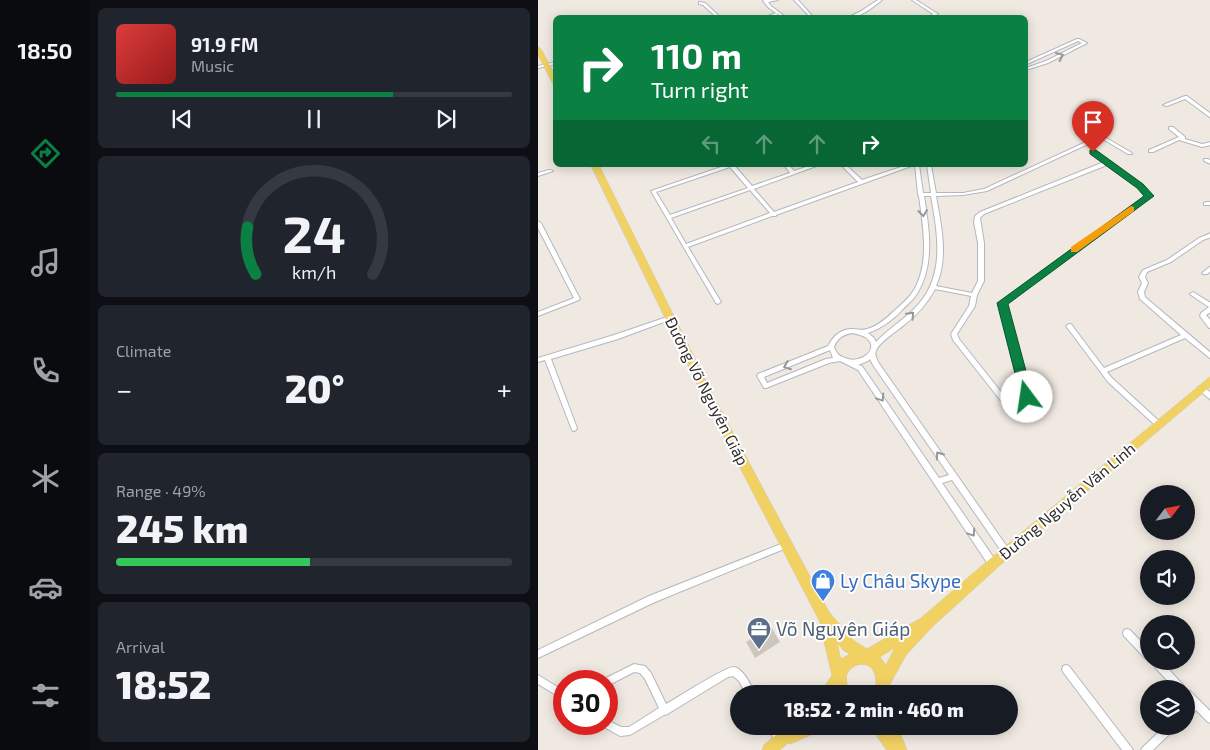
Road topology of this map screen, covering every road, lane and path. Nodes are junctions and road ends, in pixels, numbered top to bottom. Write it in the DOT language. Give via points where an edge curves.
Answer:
graph roads {
  1 [pos="765,0"];
  2 [pos="776,0"];
  3 [pos="796,0"];
  4 [pos="880,0"];
  5 [pos="914,0"];
  6 [pos="700,3"];
  7 [pos="779,13"];
  8 [pos="717,15"];
  9 [pos="774,15"];
  10 [pos="782,15"];
  11 [pos="810,15"];
  12 [pos="855,15"];
  13 [pos="934,15"];
  14 [pos="538,49"];
  15 [pos="1028,62"];
  16 [pos="553,64"];
  17 [pos="546,65"];
  18 [pos="538,67"];
  19 [pos="1028,68"];
  20 [pos="553,78"];
  21 [pos="1166,105"];
  22 [pos="1210,117"];
  23 [pos="1170,128"];
  24 [pos="1183,138"];
  25 [pos="1210,143"];
  26 [pos="1151,151"];
  27 [pos="1093,152"];
  28 [pos="1130,153"];
  29 [pos="1107,163"];
  30 [pos="597,167"];
  31 [pos="726,167"];
  32 [pos="734,167"];
  33 [pos="788,167"];
  34 [pos="812,167"];
  35 [pos="845,167"];
  36 [pos="906,167"];
  37 [pos="917,167"];
  38 [pos="928,167"];
  39 [pos="551,171"];
  40 [pos="793,174"];
  41 [pos="538,175"];
  42 [pos="861,182"];
  43 [pos="753,189"];
  44 [pos="932,194"];
  45 [pos="920,195"];
  46 [pos="774,215"];
  47 [pos="669,217"];
  48 [pos="538,223"];
  49 [pos="1210,235"];
  50 [pos="685,246"];
  51 [pos="1210,268"];
  52 [pos="925,269"];
  53 [pos="938,271"];
  54 [pos="1205,273"];
  55 [pos="933,287"];
  56 [pos="1193,294"];
  57 [pos="974,295"];
  58 [pos="718,302"];
  59 [pos="1210,308"];
  60 [pos="538,314"];
  61 [pos="670,318"];
  62 [pos="1069,326"];
  63 [pos="1210,326"];
  64 [pos="862,332"];
  65 [pos="1185,336"];
  66 [pos="831,347"];
  67 [pos="874,350"];
  68 [pos="547,357"];
  69 [pos="1210,357"];
  70 [pos="839,359"];
  71 [pos="538,360"];
  72 [pos="849,363"];
  73 [pos="1103,371"];
  74 [pos="1210,380"];
  75 [pos="1201,388"];
  76 [pos="1210,398"];
  77 [pos="1158,424"];
  78 [pos="574,428"];
  79 [pos="953,476"];
  80 [pos="938,482"];
  81 [pos="786,545"];
  82 [pos="1007,553"];
  83 [pos="993,564"];
  84 [pos="824,616"];
  85 [pos="926,623"];
  86 [pos="1127,633"];
  87 [pos="1140,647"];
  88 [pos="538,654"];
  89 [pos="867,657"];
  90 [pos="1066,669"];
  91 [pos="1163,670"];
  92 [pos="618,676"];
  93 [pos="839,677"];
  94 [pos="538,679"];
  95 [pos="1172,680"];
  96 [pos="746,685"];
  97 [pos="833,685"];
  98 [pos="840,685"];
  99 [pos="881,685"];
  100 [pos="884,685"];
  101 [pos="553,689"];
  102 [pos="1196,704"];
  103 [pos="665,711"];
  104 [pos="1210,720"];
  105 [pos="618,731"];
  106 [pos="788,735"];
  107 [pos="797,735"];
  108 [pos="884,735"];
  109 [pos="893,735"];
  110 [pos="1162,735"];
  111 [pos="776,746"];
  112 [pos="896,750"];
  113 [pos="900,750"];
  114 [pos="1128,750"];
  115 [pos="1146,750"];
  1 -- 2 [label="street"];
  1 -- 7 [label="street"];
  3 -- 11 [label="street"];
  4 -- 12 [label="street"];
  5 -- 13 [label="street"];
  6 -- 8 [label="street"];
  7 -- 9 [label="street"];
  7 -- 10 [label="street"];
  14 -- 17 [label="main road"];
  19 -- 15 [label="street, one-way" via="1085,43 1078,40"];
  16 -- 17 [label="street"];
  17 -- 18 [label="street"];
  17 -- 20 [label="main road"];
  21 -- 22 [label="street" via="1186,97"];
  23 -- 24 [label="street"];
  24 -- 25 [label="street" via="1199,146"];
  24 -- 26 [label="street"];
  27 -- 29 [label="street"];
  28 -- 44 [label="street" via="1101,136 985,190"];
  29 -- 57 [label="street" via="977,217 982,264 981,281"];
  29 -- 57 [label="street" via="1149,196 1002,303 1027,397 1024,402 1010,404 1003,399 956,340 954,334 972,306"];
  30 -- 61 [label="main road, Đường Võ Nguyên Giáp"];
  31 -- 47 [label="street" via="654,191"];
  32 -- 43 [label="street"];
  33 -- 40 [label="street"];
  34 -- 40 [label="street"];
  35 -- 42 [label="street"];
  36 -- 42 [label="street"];
  37 -- 45 [label="street"];
  38 -- 44 [label="street"];
  39 -- 41 [label="street"];
  40 -- 43 [label="street"];
  42 -- 46 [label="street"];
  43 -- 46 [label="street"];
  43 -- 47 [label="street"];
  44 -- 45 [label="street"];
  44 -- 53 [label="street" via="939,238"];
  45 -- 52 [label="street, one-way" via="926,238"];
  46 -- 50 [label="street"];
  47 -- 50 [label="street"];
  48 -- 60 [label="street" via="577,300"];
  49 -- 65 [label="street" via="1169,261 1146,271 1142,277 1145,283 1142,298"];
  50 -- 58 [label="street"];
  51 -- 54 [label="street"];
  52 -- 53 [label="street"];
  52 -- 64 [label="street" via="916,292 895,315 872,330"];
  53 -- 55 [label="street"];
  55 -- 57 [label="street"];
  67 -- 55 [label="street, one-way" via="881,339 904,323"];
  56 -- 59 [label="street"];
  59 -- 63 [label="street" via="1203,314"];
  61 -- 68 [label="street"];
  61 -- 81 [label="main road, Đường Võ Nguyên Giáp"];
  62 -- 73 [label="street"];
  64 -- 66 [label="street" via="840,334"];
  64 -- 67 [label="street" via="870,337"];
  65 -- 69 [label="street"];
  65 -- 73 [label="street"];
  66 -- 70 [label="street"];
  66 -- 70 [label="street, one-way" via="760,376 766,386"];
  67 -- 72 [label="street" via="864,361"];
  79 -- 67 [label="street, one-way" via="875,363"];
  68 -- 71 [label="street"];
  68 -- 78 [label="street"];
  70 -- 72 [label="street"];
  72 -- 80 [label="street, one-way" via="860,368"];
  73 -- 77 [label="street"];
  74 -- 75 [label="main road, Đường Nguyễn Văn Linh"];
  75 -- 76 [label="street"];
  75 -- 77 [label="main road, Đường Nguyễn Văn Linh"];
  77 -- 82 [label="main road, Đường Nguyễn Văn Linh"];
  79 -- 80 [label="street"];
  79 -- 82 [label="street"];
  80 -- 83 [label="street, one-way"];
  81 -- 84 [label="main road, Đường Võ Nguyên Giáp"];
  81 -- 88 [label="street" via="652,599"];
  82 -- 83 [label="main road, Đường Nguyễn Văn Linh"];
  83 -- 85 [label="main road, Đường Nguyễn Văn Linh"];
  84 -- 89 [label="main road, Đường Võ Nguyên Giáp" via="848,645"];
  84 -- 93 [label="main road, Đường Võ Nguyên Giáp"];
  85 -- 89 [label="main road, Đường Nguyễn Văn Linh"];
  85 -- 100 [label="main road, Đường Nguyễn Văn Linh" via="901,650"];
  86 -- 87 [label="street"];
  89 -- 93 [label="main road, Đường Nguyễn Văn Linh" via="859,656 846,663"];
  89 -- 99 [label="main road, Đường Võ Nguyên Giáp" via="879,666"];
  90 -- 114 [label="street"];
  91 -- 95 [label="street"];
  92 -- 103 [label="street" via="634,668 642,669"];
  93 -- 97 [label="main road"];
  93 -- 98 [label="main road, Đường Võ Nguyên Giáp"];
  94 -- 101 [label="street"];
  96 -- 103 [label="street" via="734,671 726,673"];
  102 -- 104 [label="street"];
  103 -- 105 [label="street" via="630,732"];
  106 -- 111 [label="main road"];
  107 -- 111 [label="main road"];
  108 -- 112 [label="main road"];
  109 -- 113 [label="main road"];
  110 -- 115 [label="street"];
}
